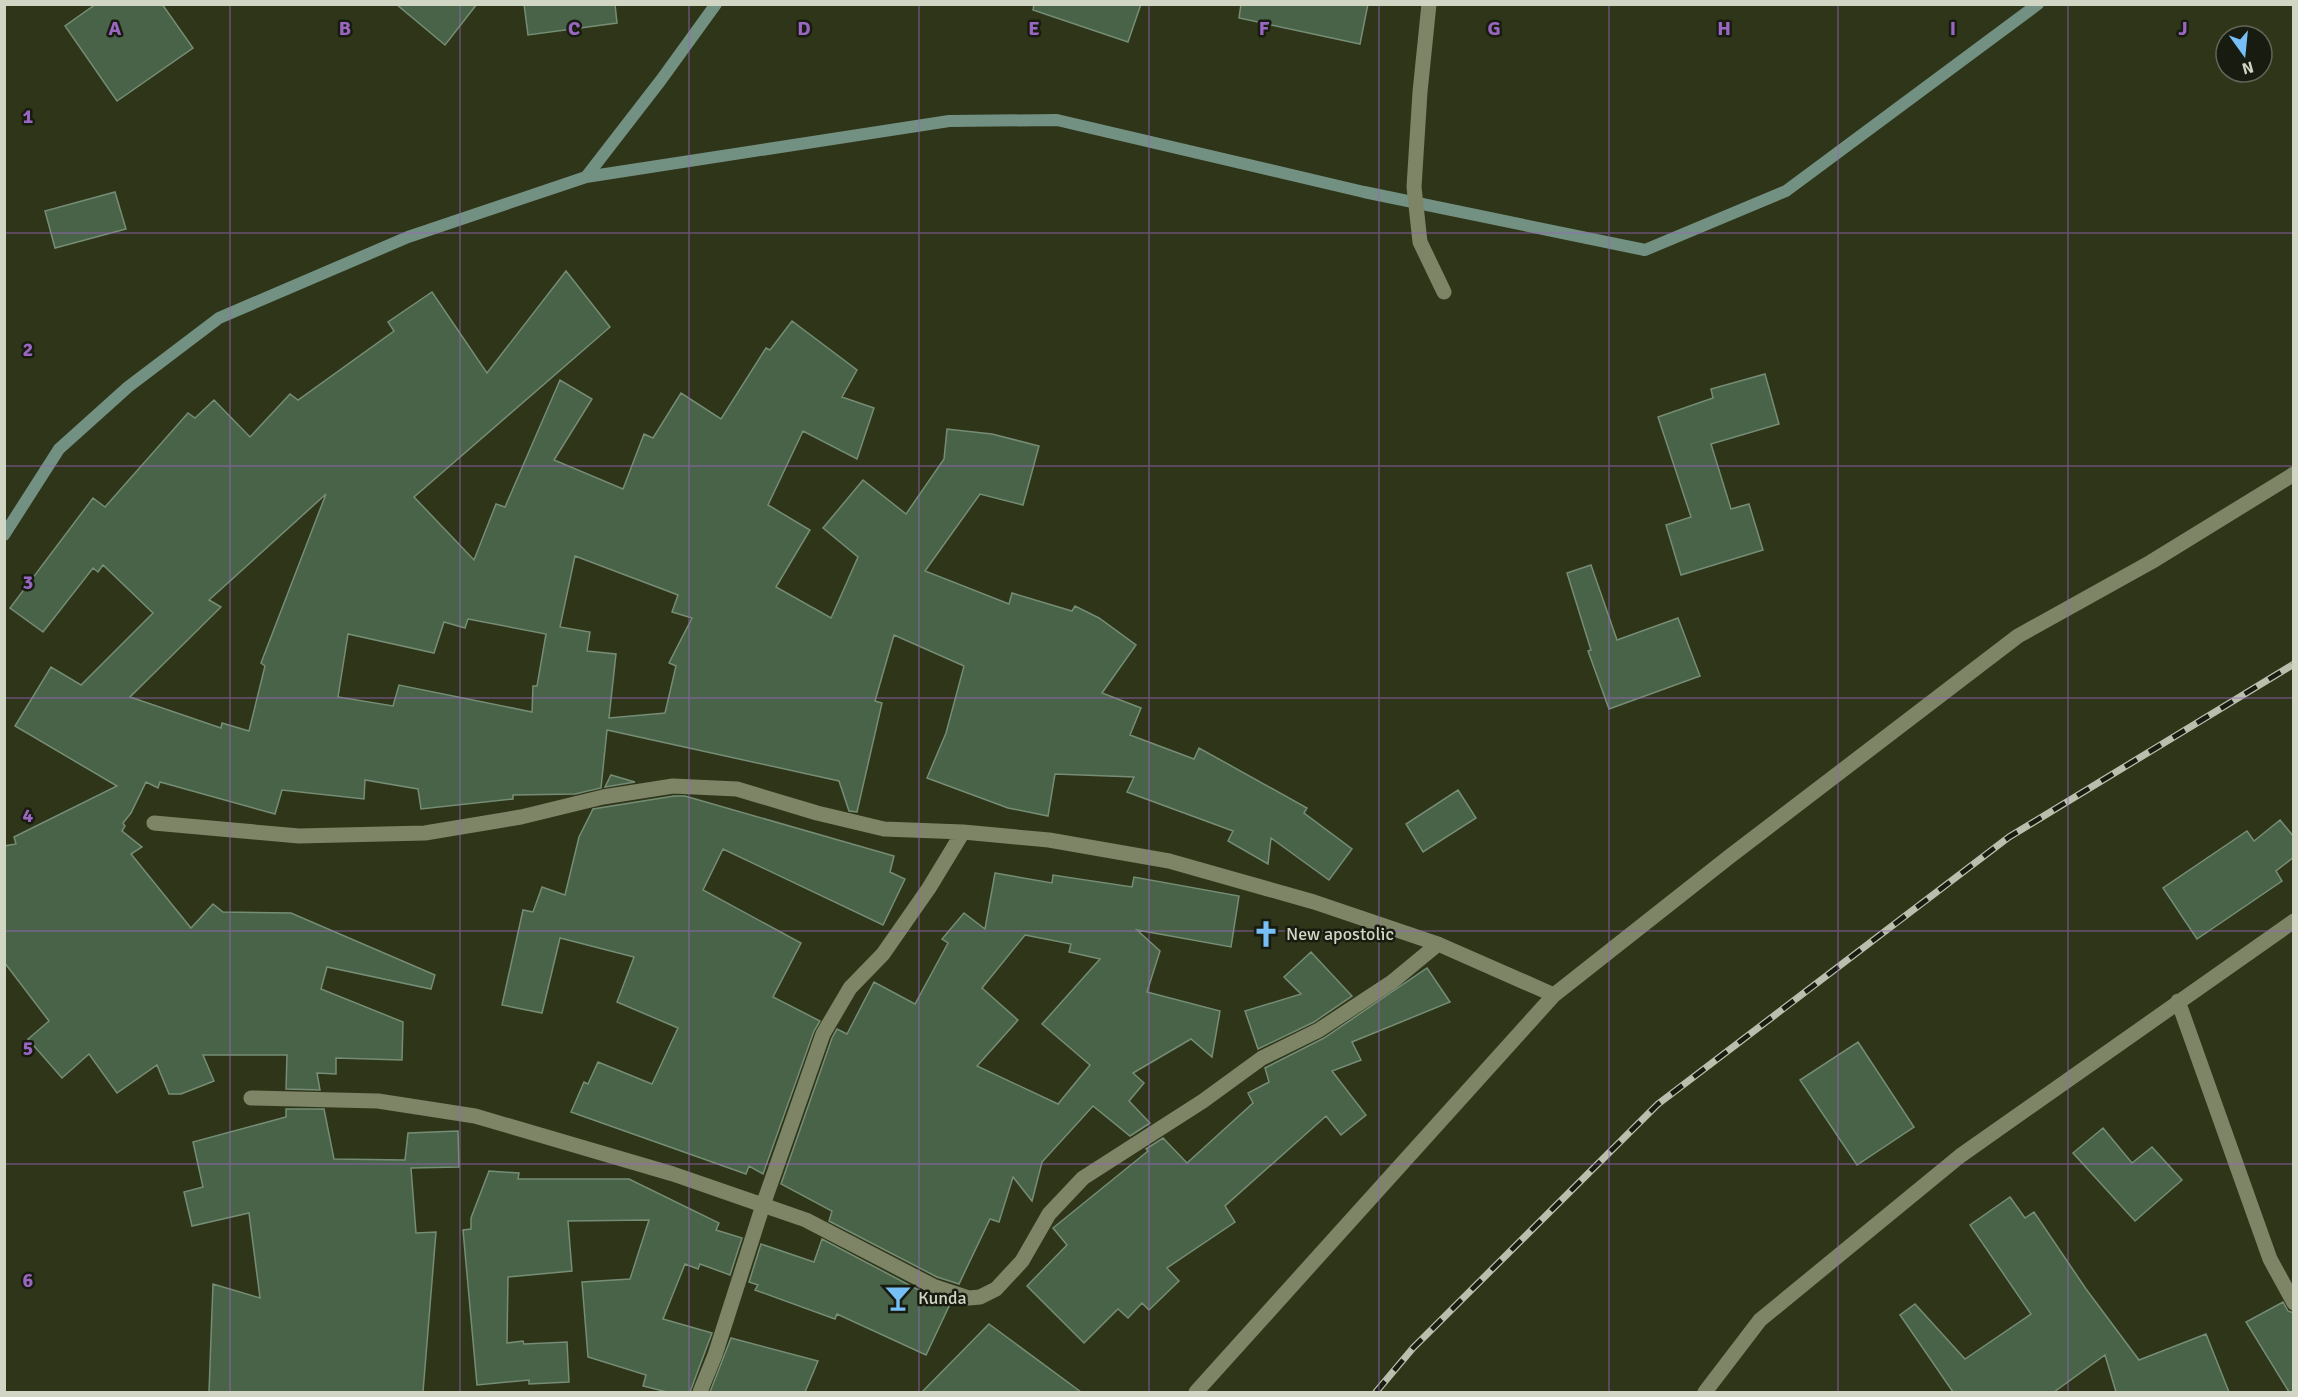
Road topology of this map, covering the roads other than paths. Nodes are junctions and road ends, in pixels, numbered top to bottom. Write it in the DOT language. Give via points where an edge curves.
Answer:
graph roads {
  1 [pos="1429,4"];
  2 [pos="1444,292"];
  3 [pos="2294,474"];
  4 [pos="154,823"];
  5 [pos="963,832"];
  6 [pos="2294,921"];
  7 [pos="1438,944"];
  8 [pos="1554,995"];
  9 [pos="2178,1001"];
  10 [pos="251,1098"];
  11 [pos="763,1205"];
  12 [pos="2294,1303"];
  13 [pos="700,1392"];
  14 [pos="1197,1392"];
  15 [pos="1705,1392"];
  1 -- 2 [label="street" via="1414,187 1420,242"];
  3 -- 8 [label="street" via="2151,562 2018,636"];
  4 -- 5 [label="street" via="299,836 425,833 673,786 737,789 884,829"];
  5 -- 7 [label="street" via="1049,840 1169,861 1314,902"];
  5 -- 11 [label="street" via="883,954 850,988 823,1034"];
  6 -- 9 [label="street"];
  7 -- 8 [label="street"];
  7 -- 11 [label="street" via="1392,982 1338,1018 1262,1058 1083,1178 1049,1214 1022,1261 996,1289 980,1297 969,1298 933,1286 806,1220"];
  8 -- 14 [label="street"];
  9 -- 12 [label="street" via="2270,1260"];
  9 -- 15 [label="street" via="1960,1156 1769,1312"];
  10 -- 11 [label="street" via="378,1101 475,1116 673,1174"];
  11 -- 13 [label="street"];
}
